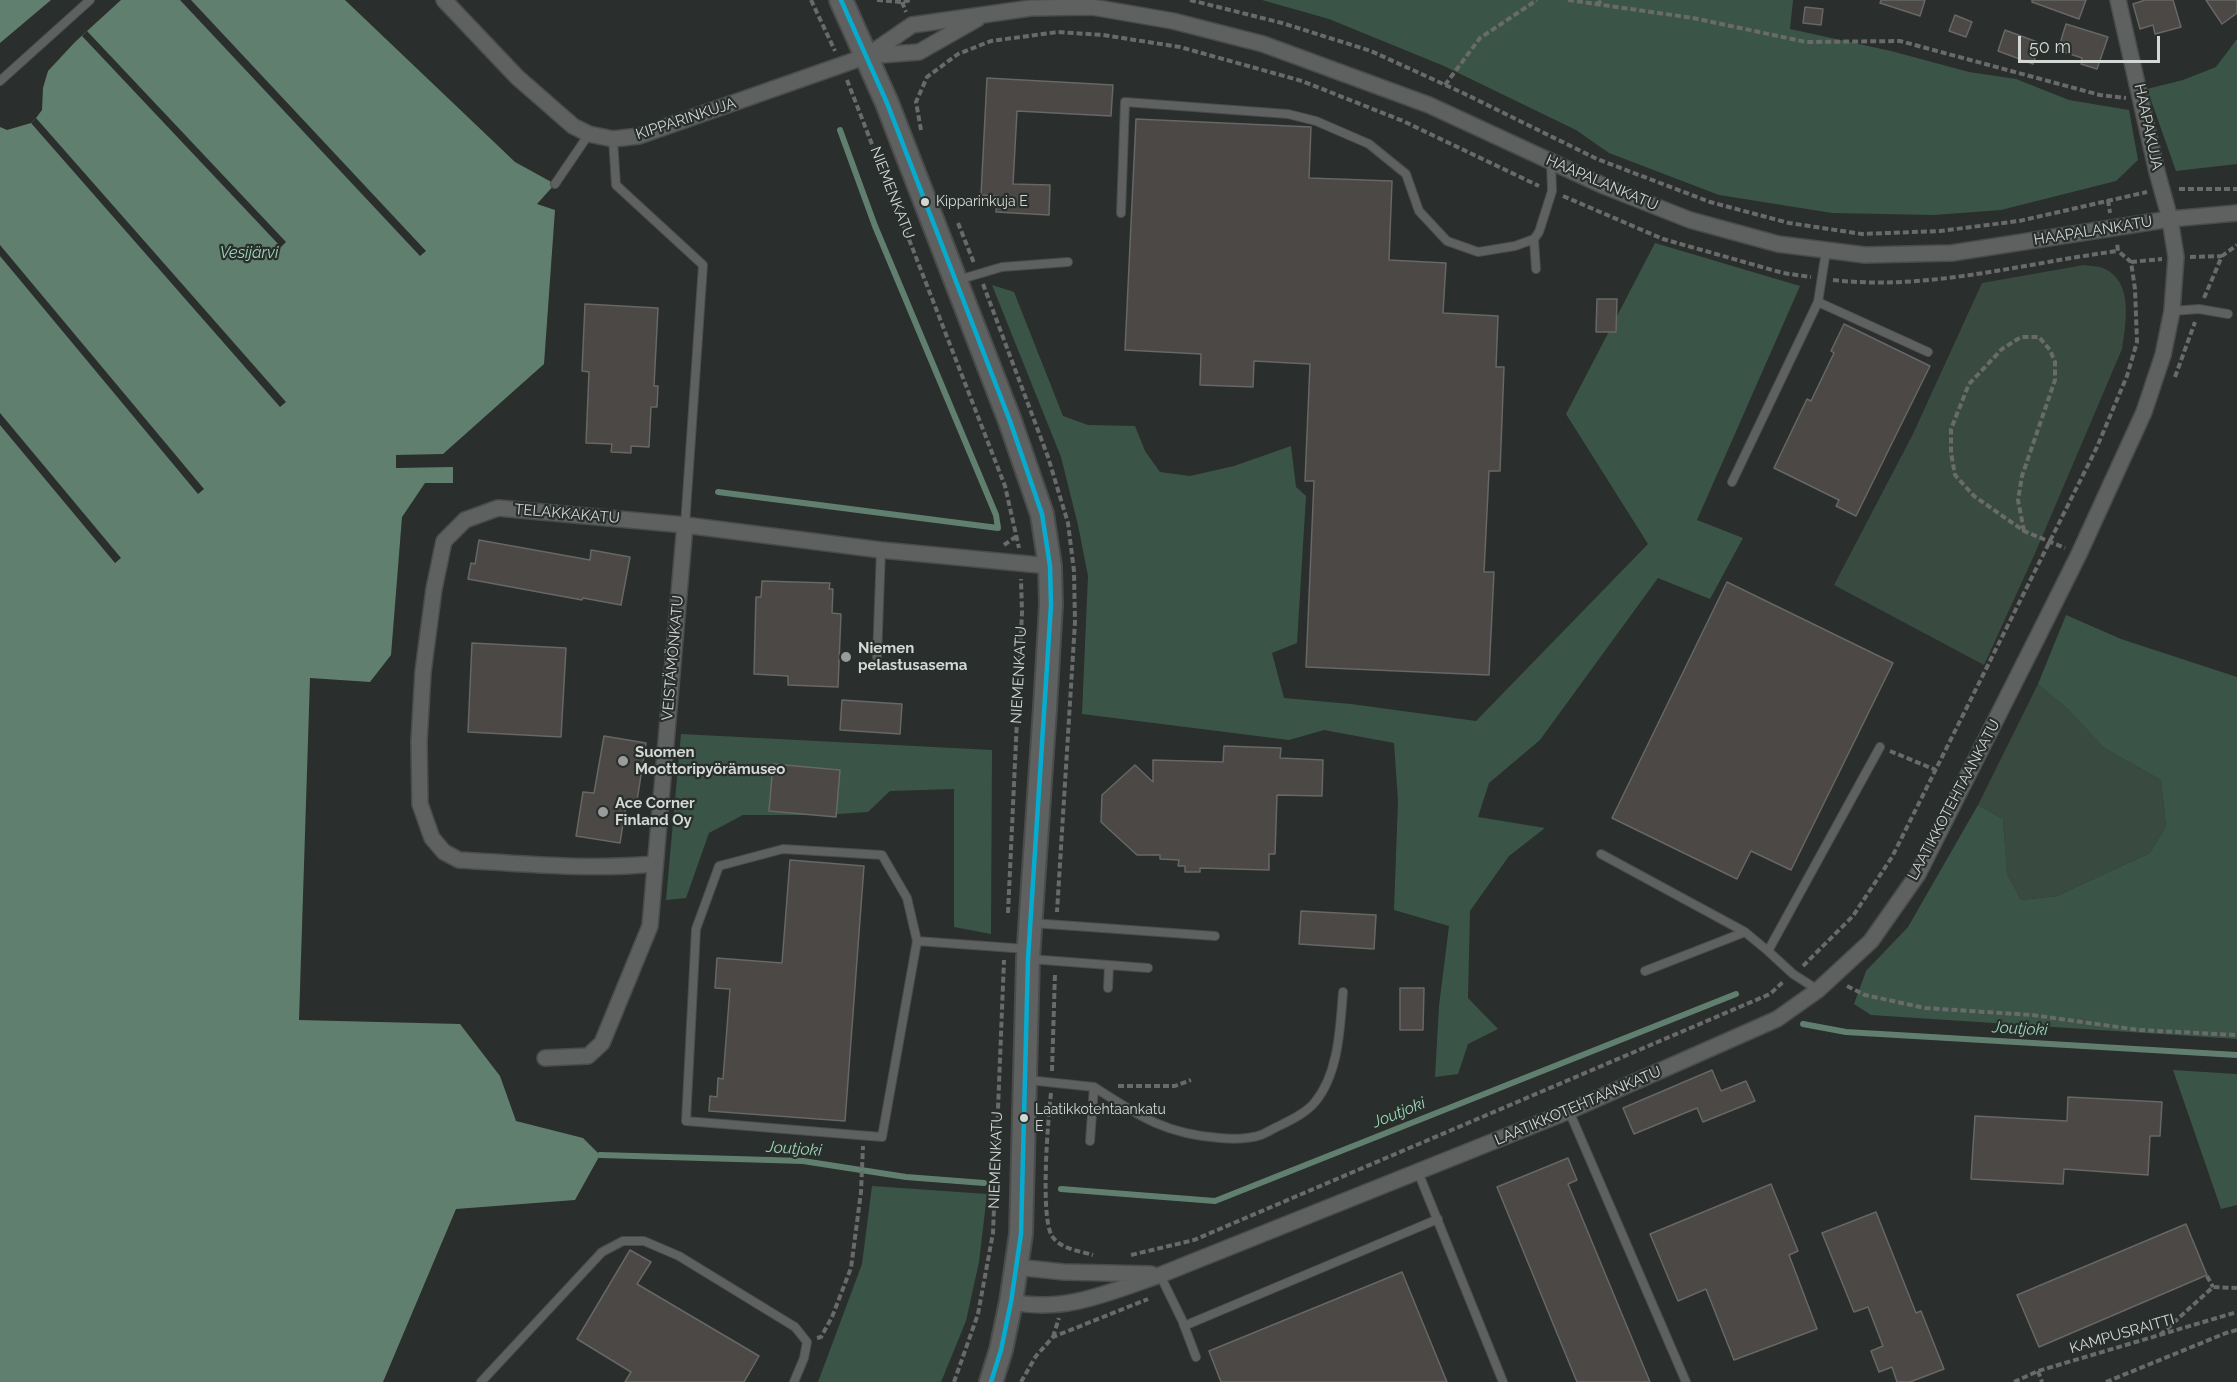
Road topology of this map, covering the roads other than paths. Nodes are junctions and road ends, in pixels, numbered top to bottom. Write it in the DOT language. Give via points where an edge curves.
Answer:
graph roads {
  1 [pos="90,0"];
  2 [pos="444,0"];
  3 [pos="841,0"];
  4 [pos="2118,0"];
  5 [pos="985,15"];
  6 [pos="867,56"];
  7 [pos="0,81"];
  8 [pos="589,134"];
  9 [pos="613,140"];
  10 [pos="1551,162"];
  11 [pos="555,184"];
  12 [pos="1121,213"];
  13 [pos="2237,213"];
  14 [pos="2170,219"];
  15 [pos="1534,239"];
  16 [pos="1826,250"];
  17 [pos="1068,262"];
  18 [pos="1536,269"];
  19 [pos="956,281"];
  20 [pos="1818,302"];
  21 [pos="2172,311"];
  22 [pos="2228,314"];
  23 [pos="1928,352"];
  24 [pos="1731,482"];
  25 [pos="685,525"];
  26 [pos="881,550"];
  27 [pos="1050,566"];
  28 [pos="877,657"];
  29 [pos="1880,747"];
  30 [pos="1601,854"];
  31 [pos="656,864"];
  32 [pos="1031,923"];
  33 [pos="1745,932"];
  34 [pos="1215,936"];
  35 [pos="917,941"];
  36 [pos="1768,951"];
  37 [pos="1028,954"];
  38 [pos="1109,965"];
  39 [pos="1148,968"];
  40 [pos="1645,971"];
  41 [pos="1108,988"];
  42 [pos="1818,990"];
  43 [pos="1343,992"];
  44 [pos="545,1058"];
  45 [pos="1026,1080"];
  46 [pos="1094,1087"];
  47 [pos="1569,1111"];
  48 [pos="1090,1141"];
  49 [pos="1418,1172"];
  50 [pos="1438,1219"];
  51 [pos="1016,1267"];
  52 [pos="1160,1275"];
  53 [pos="1011,1302"];
  54 [pos="1184,1326"];
  55 [pos="1196,1357"];
  56 [pos="481,1382"];
  57 [pos="794,1382"];
  58 [pos="991,1382"];
  59 [pos="1503,1382"];
  60 [pos="1686,1382"];
  1 -- 7 [label="lane"];
  2 -- 8 [label="street, KIPPARINKUJA" via="517,76 573,126"];
  3 -- 6 [label="street, NIEMENKATU"];
  4 -- 14 [label="street, HAAPAKUJA"];
  5 -- 6 [label="street, HAAPALANKATU" via="919,52"];
  5 -- 6 [label="street, HAAPALANKATU" via="912,25"];
  5 -- 10 [label="street, HAAPALANKATU" via="1031,8 1092,7 1173,21 1263,44 1429,105"];
  6 -- 9 [label="street, KIPPARINKUJA" via="639,136"];
  6 -- 19 [label="street, NIEMENKATU"];
  8 -- 9 [label="street, KIPPARINKUJA"];
  8 -- 11 [label="lane"];
  9 -- 25 [label="lane" via="616,185 703,265"];
  10 -- 15 [label="lane" via="1552,191"];
  10 -- 16 [label="street, HAAPALANKATU" via="1690,220 1778,244"];
  12 -- 15 [label="lane" via="1125,102 1288,114 1316,121 1370,144 1406,174 1419,211 1448,241 1478,252"];
  13 -- 14 [label="street, HAAPALANKATU"];
  14 -- 16 [label="street, HAAPALANKATU" via="1952,253 1864,255"];
  14 -- 21 [label="street, LAATIKKOTEHTAANKATU" via="2176,257"];
  15 -- 18 [label="lane"];
  16 -- 20 [label="lane"];
  17 -- 19 [label="lane" via="1002,267"];
  19 -- 27 [label="street, NIEMENKATU" via="1042,514"];
  20 -- 23 [label="lane"];
  20 -- 24 [label="lane"];
  21 -- 22 [label="lane" via="2199,309"];
  21 -- 42 [label="street, LAATIKKOTEHTAANKATU" via="2163,355 2144,412 2079,554 1918,874 1870,941"];
  25 -- 26 [label="street, TELAKKAKATU"];
  25 -- 31 [label="street, VEISTÄMÖNKATU"];
  25 -- 31 [label="street, TELAKKAKATU" via="498,508 465,520 444,541 423,672 420,804 432,838 444,852 459,860 567,867"];
  26 -- 27 [label="street, TELAKKAKATU"];
  26 -- 28 [label="lane"];
  27 -- 32 [label="street, NIEMENKATU" via="1051,605"];
  29 -- 36 [label="lane"];
  30 -- 33 [label="lane"];
  31 -- 44 [label="street, VEISTÄMÖNKATU" via="650,926 602,1043 588,1056"];
  32 -- 34 [label="lane"];
  32 -- 37 [label="street, NIEMENKATU"];
  33 -- 36 [label="lane"];
  33 -- 40 [label="lane"];
  35 -- 35 [label="lane" via="907,898 882,855 783,849 718,866 696,929 686,1121 882,1137"];
  35 -- 37 [label="lane" via="1005,948"];
  36 -- 42 [label="lane"];
  37 -- 38 [label="lane" via="1055,961"];
  37 -- 45 [label="street, NIEMENKATU"];
  38 -- 39 [label="lane"];
  38 -- 41 [label="lane"];
  42 -- 47 [label="street, LAATIKKOTEHTAANKATU" via="1778,1019"];
  43 -- 46 [label="lane" via="1338,1049 1315,1102 1259,1136 1193,1136 1164,1128"];
  45 -- 46 [label="lane"];
  45 -- 51 [label="street, NIEMENKATU" via="1021,1234"];
  46 -- 48 [label="lane"];
  47 -- 49 [label="street, LAATIKKOTEHTAANKATU"];
  47 -- 60 [label="lane"];
  49 -- 50 [label="lane"];
  49 -- 52 [label="street, LAATIKKOTEHTAANKATU"];
  50 -- 54 [label="lane"];
  50 -- 59 [label="lane"];
  51 -- 52 [label="street, LAATIKKOTEHTAANKATU"];
  51 -- 53 [label="street, NIEMENKATU"];
  52 -- 53 [label="street, LAATIKKOTEHTAANKATU" via="1060,1306"];
  52 -- 54 [label="lane"];
  53 -- 58 [label="street, NIEMENKATU"];
  54 -- 55 [label="lane"];
  56 -- 57 [label="lane" via="602,1252 623,1241 644,1241 679,1256 795,1327 807,1342"];
}
